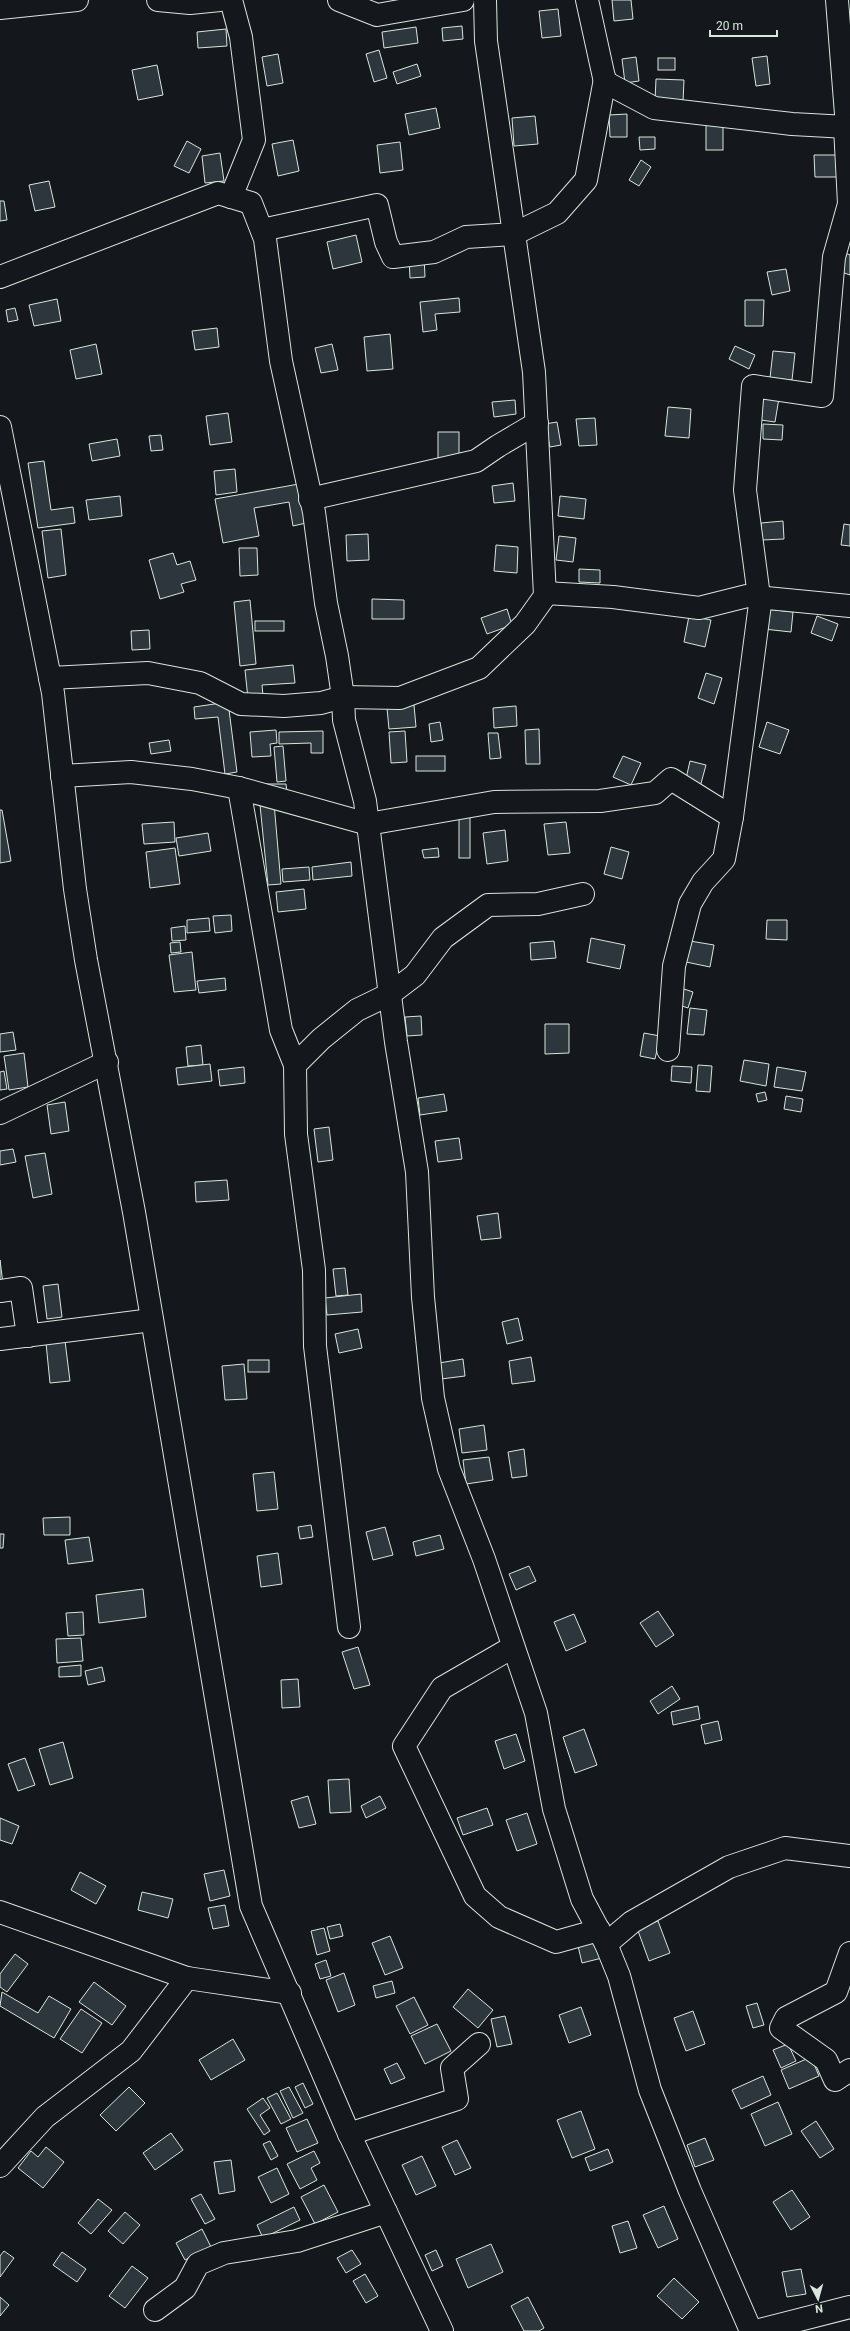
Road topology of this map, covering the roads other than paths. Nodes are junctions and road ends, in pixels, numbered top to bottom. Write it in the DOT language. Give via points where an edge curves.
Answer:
graph roads {
  1 [pos="77,0"];
  2 [pos="158,0"];
  3 [pos="220,0"];
  4 [pos="231,0"];
  5 [pos="339,0"];
  6 [pos="463,0"];
  7 [pos="485,0"];
  8 [pos="588,0"];
  9 [pos="837,0"];
  10 [pos="0,8"];
  11 [pos="604,79"];
  12 [pos="845,127"];
  13 [pos="232,197"];
  14 [pos="262,230"];
  15 [pos="514,234"];
  16 [pos="0,277"];
  17 [pos="537,423"];
  18 [pos="0,427"];
  19 [pos="310,499"];
  20 [pos="545,593"];
  21 [pos="759,598"];
  22 [pos="850,606"];
  23 [pos="50,678"];
  24 [pos="343,697"];
  25 [pos="62,776"];
  26 [pos="239,788"];
  27 [pos="732,817"];
  28 [pos="368,824"];
  29 [pos="583,894"];
  30 [pos="390,994"];
  31 [pos="668,1050"];
  32 [pos="107,1062"];
  33 [pos="296,1065"];
  34 [pos="0,1113"];
  35 [pos="0,1291"];
  36 [pos="152,1320"];
  37 [pos="28,1336"];
  38 [pos="0,1339"];
  39 [pos="349,1627"];
  40 [pos="513,1647"];
  41 [pos="850,1856"];
  42 [pos="0,1912"];
  43 [pos="602,1937"];
  44 [pos="850,1953"];
  45 [pos="187,1978"];
  46 [pos="290,1993"];
  47 [pos="479,2044"];
  48 [pos="850,2070"];
  49 [pos="349,2134"];
  50 [pos="0,2166"];
  51 [pos="386,2212"];
  52 [pos="850,2307"];
  53 [pos="155,2310"];
  54 [pos="442,2331"];
  55 [pos="751,2331"];
  56 [pos="756,2331"];
  1 -- 10 [label="main road"];
  2 -- 3 [label="main road" via="190,3"];
  4 -- 13 [label="main road" via="241,37 254,140"];
  5 -- 6 [label="main road" via="376,15"];
  7 -- 15 [label="main road" via="486,41"];
  8 -- 11 [label="main road"];
  9 -- 12 [label="main road"];
  11 -- 12 [label="main road" via="605,82 654,108 792,124"];
  11 -- 15 [label="main road" via="586,180 557,213"];
  12 -- 21 [label="main road" via="849,204 834,257 822,396 753,386 745,490"];
  13 -- 14 [label="main road" via="251,203"];
  13 -- 16 [label="main road" via="218,193"];
  14 -- 15 [label="main road" via="377,205 386,242 393,257 434,252 466,237"];
  14 -- 19 [label="main road" via="281,361"];
  15 -- 17 [label="main road" via="534,372"];
  17 -- 19 [label="main road" via="476,461"];
  17 -- 20 [label="main road"];
  18 -- 23 [label="main road"];
  19 -- 24 [label="main road"];
  20 -- 21 [label="main road" via="613,597 699,608 747,596"];
  20 -- 24 [label="main road" via="525,624 479,668 400,698"];
  21 -- 22 [label="main road"];
  21 -- 27 [label="main road"];
  23 -- 24 [label="main road" via="148,673 200,683 241,704 291,706 321,703"];
  23 -- 25 [label="main road"];
  24 -- 28 [label="main road" via="344,720 365,801"];
  25 -- 26 [label="main road" via="131,772 192,779"];
  25 -- 32 [label="main road" via="86,960"];
  26 -- 28 [label="main road"];
  26 -- 33 [label="main road" via="281,1030"];
  27 -- 28 [label="main road" via="671,779 655,793 600,801 494,802"];
  27 -- 31 [label="main road" via="724,859 703,882 690,904 674,966"];
  28 -- 30 [label="main road"];
  29 -- 30 [label="main road" via="538,904 488,905 443,938 415,975"];
  30 -- 33 [label="main road" via="357,1010 321,1039"];
  30 -- 40 [label="main road" via="417,1172 423,1298 433,1398 449,1469 484,1559"];
  32 -- 34 [label="main road"];
  32 -- 36 [label="main road"];
  33 -- 39 [label="main road" via="296,1134 314,1270 315,1346"];
  35 -- 37 [label="main road" via="22,1288"];
  36 -- 37 [label="main road"];
  36 -- 46 [label="main road" via="251,1906"];
  37 -- 38 [label="main road"];
  40 -- 43 [label="main road" via="536,1713 556,1816 582,1899"];
  40 -- 43 [label="main road" via="442,1688 404,1746 475,1896 499,1917 556,1942"];
  41 -- 43 [label="main road" via="785,1848 729,1867"];
  42 -- 45 [label="main road"];
  43 -- 55 [label="main road" via="619,1976 650,2090 690,2191"];
  44 -- 48 [label="main road" via="836,1992 786,2018 781,2028 826,2060 835,2080"];
  45 -- 46 [label="main road"];
  45 -- 50 [label="main road" via="131,2050 45,2117"];
  46 -- 49 [label="main road"];
  47 -- 49 [label="main road" via="452,2068 457,2099"];
  49 -- 51 [label="main road"];
  51 -- 53 [label="main road" via="297,2241 224,2253 198,2264 185,2288"];
  51 -- 54 [label="main road"];
  52 -- 56 [label="main road"];
}
